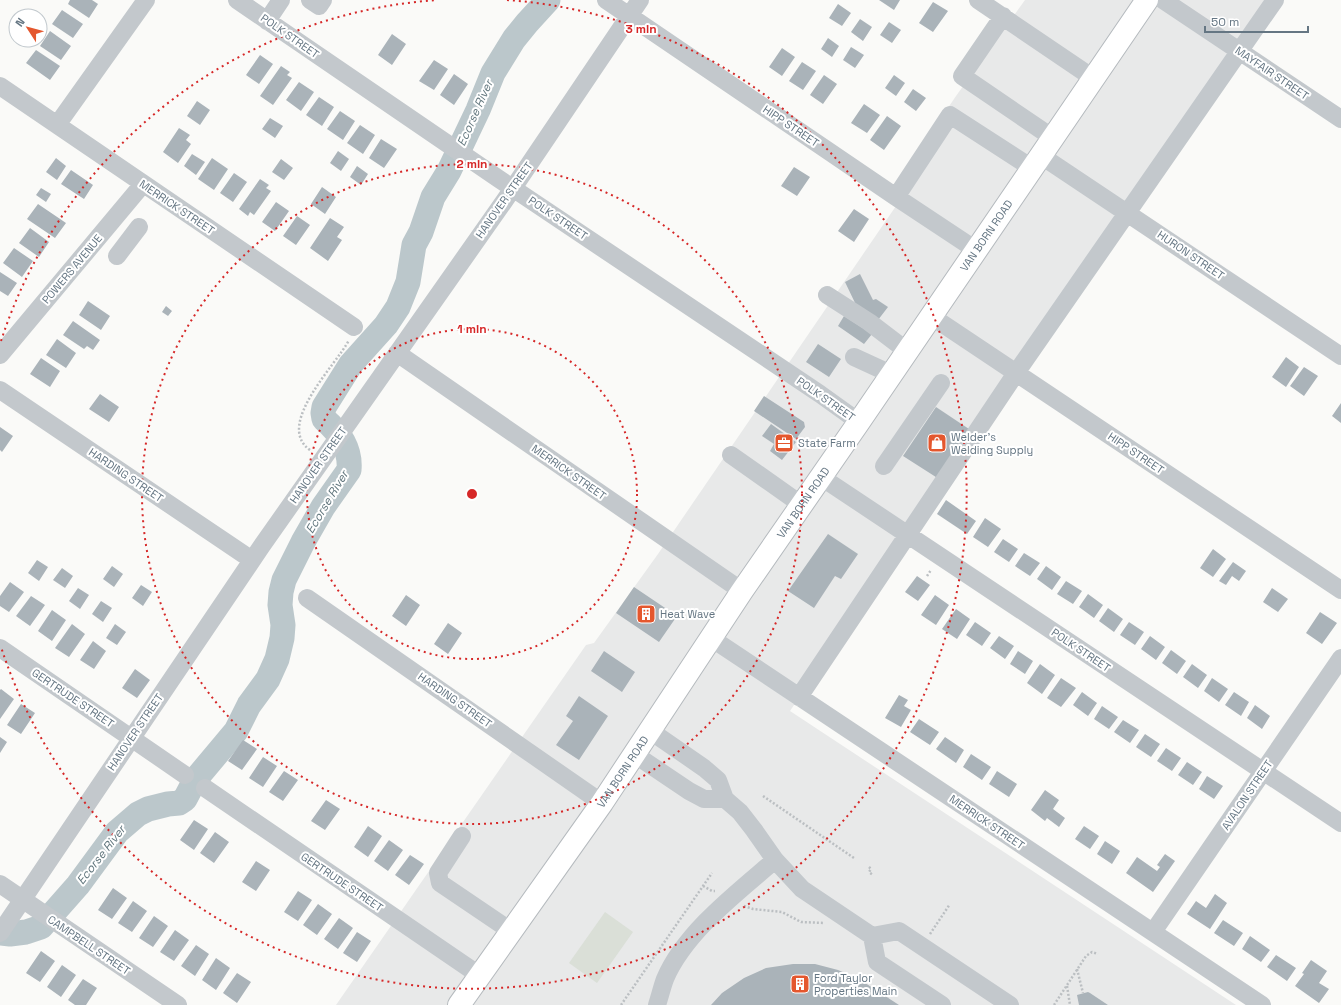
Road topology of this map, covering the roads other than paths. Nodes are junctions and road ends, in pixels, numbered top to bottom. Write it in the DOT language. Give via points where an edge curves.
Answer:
graph roads {
  1 [pos="146,0"];
  2 [pos="237,0"];
  3 [pos="281,0"];
  4 [pos="310,0"];
  5 [pos="323,0"];
  6 [pos="606,0"];
  7 [pos="640,0"];
  8 [pos="978,0"];
  9 [pos="1147,0"];
  10 [pos="1163,0"];
  11 [pos="1275,0"];
  12 [pos="629,16"];
  13 [pos="1003,16"];
  14 [pos="268,21"];
  15 [pos="1240,51"];
  16 [pos="1093,78"];
  17 [pos="0,86"];
  18 [pos="1341,119"];
  19 [pos="56,125"];
  20 [pos="1053,138"];
  21 [pos="1036,162"];
  22 [pos="143,184"];
  23 [pos="513,187"];
  24 [pos="896,197"];
  25 [pos="1127,213"];
  26 [pos="139,227"];
  27 [pos="976,250"];
  28 [pos="117,256"];
  29 [pos="827,295"];
  30 [pos="931,316"];
  31 [pos="353,327"];
  32 [pos="907,351"];
  33 [pos="397,353"];
  34 [pos="0,355"];
  35 [pos="1341,356"];
  36 [pos="854,357"];
  37 [pos="1016,373"];
  38 [pos="892,374"];
  39 [pos="941,383"];
  40 [pos="0,390"];
  41 [pos="859,422"];
  42 [pos="731,455"];
  43 [pos="884,466"];
  44 [pos="821,477"];
  45 [pos="802,505"];
  46 [pos="908,534"];
  47 [pos="252,560"];
  48 [pos="742,590"];
  49 [pos="1341,590"];
  50 [pos="307,598"];
  51 [pos="711,638"];
  52 [pos="0,648"];
  53 [pos="1341,658"];
  54 [pos="800,697"];
  55 [pos="649,730"];
  56 [pos="131,738"];
  57 [pos="634,754"];
  58 [pos="1263,771"];
  59 [pos="185,775"];
  60 [pos="205,788"];
  61 [pos="725,799"];
  62 [pos="602,803"];
  63 [pos="1341,823"];
  64 [pos="462,836"];
  65 [pos="775,860"];
  66 [pos="0,884"];
  67 [pos="23,900"];
  68 [pos="3,928"];
  69 [pos="511,931"];
  70 [pos="1153,932"];
  71 [pos="872,936"];
  72 [pos="479,975"];
  73 [pos="465,1003"];
  74 [pos="178,1005"];
  75 [pos="657,1005"];
  76 [pos="942,1005"];
  77 [pos="1010,1005"];
  78 [pos="1262,1005"];
  1 -- 19 [label="street"];
  2 -- 14 [label="street, POLK STREET"];
  3 -- 14 [label="street"];
  4 -- 5 [label="street" via="319,6"];
  6 -- 12 [label="street, HIPP STREET"];
  7 -- 12 [label="street, HANOVER STREET"];
  8 -- 13 [label="street"];
  9 -- 16 [label="main road, VAN BORN ROAD"];
  10 -- 15 [label="street, MAYFAIR STREET"];
  11 -- 15 [label="street"];
  12 -- 23 [label="street, HANOVER STREET"];
  12 -- 24 [label="street, HIPP STREET"];
  13 -- 16 [label="street"];
  13 -- 20 [label="street" via="962,76"];
  14 -- 23 [label="street, POLK STREET"];
  15 -- 18 [label="street, MAYFAIR STREET"];
  15 -- 25 [label="street"];
  16 -- 20 [label="main road, VAN BORN ROAD"];
  17 -- 19 [label="street, MERRICK STREET"];
  19 -- 22 [label="street, MERRICK STREET"];
  20 -- 21 [label="main road, VAN BORN ROAD"];
  21 -- 24 [label="street, HURON STREET" via="950,115"];
  21 -- 25 [label="street, HURON STREET"];
  21 -- 27 [label="main road, VAN BORN ROAD"];
  22 -- 31 [label="street, MERRICK STREET"];
  22 -- 34 [label="street, POWERS AVENUE"];
  23 -- 33 [label="street, HANOVER STREET"];
  23 -- 41 [label="street, POLK STREET"];
  24 -- 27 [label="street, HIPP STREET"];
  25 -- 35 [label="street, HURON STREET"];
  25 -- 37 [label="street"];
  26 -- 28 [label="street"];
  27 -- 30 [label="main road, VAN BORN ROAD"];
  29 -- 32 [label="street"];
  30 -- 32 [label="main road, VAN BORN ROAD"];
  30 -- 37 [label="street, HIPP STREET"];
  32 -- 38 [label="main road, VAN BORN ROAD"];
  33 -- 47 [label="street, HANOVER STREET" via="347,424 320,453"];
  33 -- 48 [label="street, MERRICK STREET"];
  36 -- 38 [label="street"];
  37 -- 46 [label="street"];
  37 -- 49 [label="street, HIPP STREET"];
  38 -- 41 [label="main road, VAN BORN ROAD"];
  39 -- 43 [label="street"];
  40 -- 47 [label="street, HARDING STREET"];
  41 -- 44 [label="main road, VAN BORN ROAD"];
  42 -- 45 [label="street"];
  44 -- 45 [label="main road, VAN BORN ROAD"];
  44 -- 46 [label="street, POLK STREET"];
  45 -- 48 [label="main road, VAN BORN ROAD"];
  46 -- 54 [label="street"];
  46 -- 58 [label="street, POLK STREET"];
  47 -- 56 [label="street, HANOVER STREET"];
  48 -- 51 [label="main road, VAN BORN ROAD"];
  50 -- 62 [label="street, HARDING STREET"];
  51 -- 54 [label="street, MERRICK STREET"];
  51 -- 55 [label="main road, VAN BORN ROAD"];
  52 -- 56 [label="street, GERTRUDE STREET"];
  53 -- 58 [label="street, AVALON STREET"];
  54 -- 70 [label="street, MERRICK STREET"];
  55 -- 57 [label="main road, VAN BORN ROAD"];
  55 -- 61 [label="street" via="718,780"];
  56 -- 59 [label="street, GERTRUDE STREET"];
  56 -- 67 [label="street, HANOVER STREET"];
  57 -- 61 [label="street" via="704,799"];
  57 -- 62 [label="main road, VAN BORN ROAD"];
  58 -- 63 [label="street, POLK STREET"];
  58 -- 70 [label="street, AVALON STREET"];
  60 -- 72 [label="street, GERTRUDE STREET"];
  61 -- 65 [label="street" via="740,812"];
  62 -- 69 [label="main road, VAN BORN ROAD"];
  64 -- 69 [label="street" via="438,873 440,883"];
  65 -- 71 [label="street" via="802,889"];
  65 -- 75 [label="street" via="697,932 673,964"];
  66 -- 67 [label="street, CAMPBELL STREET"];
  67 -- 68 [label="street, HANOVER STREET"];
  67 -- 74 [label="street, CAMPBELL STREET"];
  69 -- 72 [label="main road, VAN BORN ROAD"];
  70 -- 78 [label="street, MERRICK STREET"];
  71 -- 76 [label="street" via="877,962"];
  71 -- 77 [label="street" via="899,931"];
  72 -- 73 [label="main road, VAN BORN ROAD"];
}
